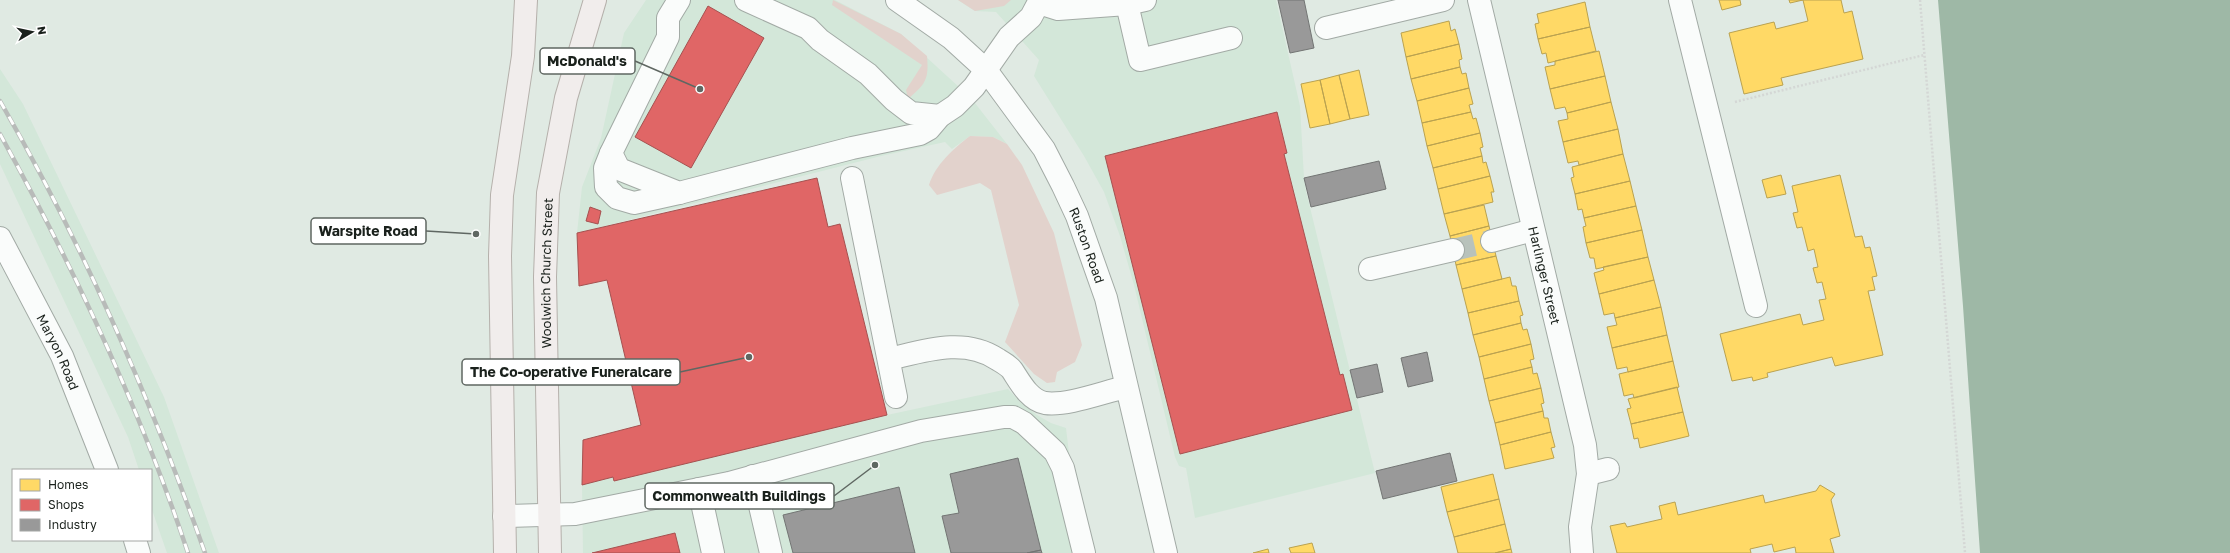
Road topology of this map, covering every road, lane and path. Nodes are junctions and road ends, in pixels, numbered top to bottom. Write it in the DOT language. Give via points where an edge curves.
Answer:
graph roads {
  1 [pos="526,0"];
  2 [pos="595,0"];
  3 [pos="678,0"];
  4 [pos="746,0"];
  5 [pos="897,0"];
  6 [pos="1443,0"];
  7 [pos="1479,0"];
  8 [pos="1680,0"];
  9 [pos="1920,0"];
  10 [pos="1039,2"];
  11 [pos="1136,2"];
  12 [pos="1326,28"];
  13 [pos="1231,38"];
  14 [pos="1924,55"];
  15 [pos="986,70"];
  16 [pos="1730,104"];
  17 [pos="940,116"];
  18 [pos="852,178"];
  19 [pos="1534,230"];
  20 [pos="0,238"];
  21 [pos="1492,241"];
  22 [pos="1453,250"];
  23 [pos="1370,269"];
  24 [pos="1756,306"];
  25 [pos="889,359"];
  26 [pos="1126,387"];
  27 [pos="896,397"];
  28 [pos="107,469"];
  29 [pos="753,476"];
  30 [pos="699,489"];
  31 [pos="550,515"];
  32 [pos="504,516"];
  33 [pos="135,541"];
  34 [pos="139,553"];
  35 [pos="505,553"];
  36 [pos="550,553"];
  37 [pos="713,553"];
  38 [pos="771,553"];
  39 [pos="1084,553"];
  40 [pos="1166,553"];
  41 [pos="1582,553"];
  42 [pos="1965,553"];
  1 -- 32 [label="main road" via="523,56 502,196 500,256"];
  2 -- 31 [label="main road, Woolwich Church Street" via="566,98 548,193 545,277"];
  3 -- 17 [label="street" via="668,18 668,37 611,153 619,169 679,194 852,148 920,134 929,129"];
  4 -- 17 [label="street" via="808,28 820,40 868,74 894,100 911,112"];
  5 -- 15 [label="street, Ruston Road" via="951,38"];
  6 -- 12 [label="street"];
  7 -- 19 [label="street, Harlinger Street"];
  8 -- 24 [label="street"];
  9 -- 14 [label="path"];
  10 -- 11 [label="street" via="1058,9"];
  10 -- 15 [label="street" via="1031,17 1009,37"];
  11 -- 13 [label="street" via="1140,60"];
  14 -- 16 [label="path"];
  14 -- 42 [label="path"];
  15 -- 17 [label="street" via="962,99"];
  15 -- 26 [label="street, Ruston Road" via="1044,149 1077,216 1106,298"];
  18 -- 25 [label="street"];
  19 -- 21 [label="street"];
  19 -- 41 [label="street, Harlinger Street" via="1585,445 1598,472 1580,527"];
  20 -- 28 [label="street, Maryon Road" via="62,356"];
  22 -- 23 [label="street"];
  25 -- 26 [label="street" via="953,346 970,348 989,354 1010,368 1024,390 1044,403 1058,403"];
  25 -- 27 [label="street"];
  26 -- 40 [label="street, Ruston Road"];
  29 -- 30 [label="street"];
  29 -- 38 [label="street"];
  29 -- 39 [label="street" via="921,431 1013,417 1036,432 1055,452 1063,468"];
  30 -- 31 [label="street" via="575,514"];
  30 -- 37 [label="street"];
  31 -- 32 [label="street"];
  31 -- 36 [label="main road, Woolwich Church Street"];
  32 -- 35 [label="main road"];
  33 -- 34 [label="street"];
}
